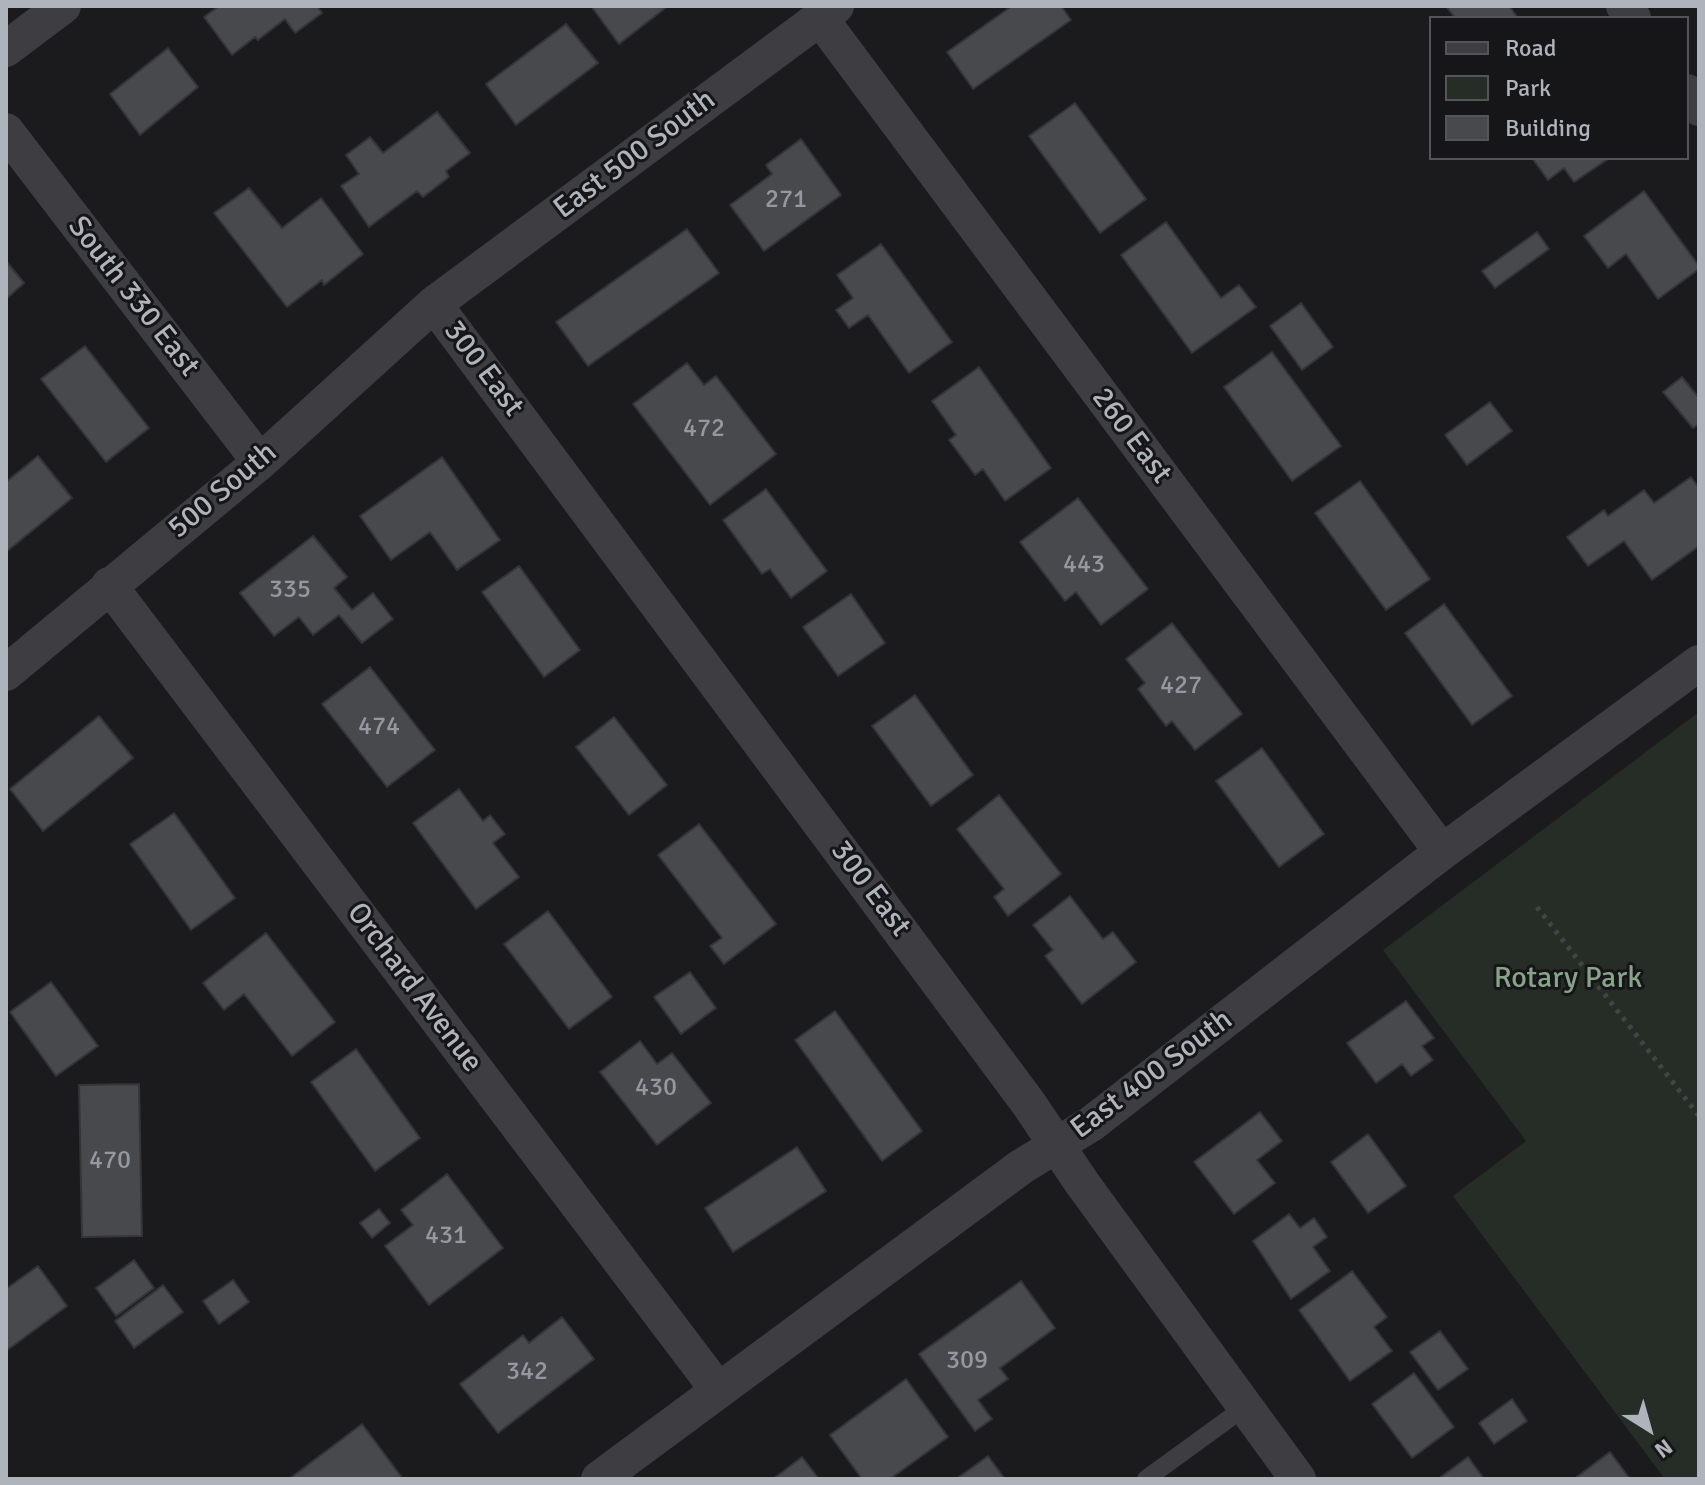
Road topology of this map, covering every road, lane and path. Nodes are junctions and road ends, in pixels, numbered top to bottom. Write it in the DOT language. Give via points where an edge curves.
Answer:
graph roads {
  1 [pos="63,6"];
  2 [pos="828,12"];
  3 [pos="6,49"];
  4 [pos="6,131"];
  5 [pos="434,304"];
  6 [pos="260,462"];
  7 [pos="109,585"];
  8 [pos="1699,663"];
  9 [pos="6,673"];
  10 [pos="1442,852"];
  11 [pos="1537,907"];
  12 [pos="1699,1116"];
  13 [pos="1057,1145"];
  14 [pos="718,1390"];
  15 [pos="1245,1407"];
  16 [pos="599,1479"];
  17 [pos="1146,1479"];
  18 [pos="1298,1479"];
  1 -- 3 [label="street"];
  2 -- 5 [label="street, East 500 South"];
  2 -- 10 [label="street, 260 East"];
  4 -- 6 [label="street, South 330 East"];
  5 -- 6 [label="street, 500 South"];
  5 -- 13 [label="street, 300 East"];
  6 -- 7 [label="street, 500 South"];
  7 -- 9 [label="street, 500 South"];
  7 -- 14 [label="street, Orchard Avenue"];
  8 -- 10 [label="street, East 400 South"];
  10 -- 13 [label="street, East 400 South"];
  11 -- 12 [label="path"];
  13 -- 14 [label="street, East 400 South"];
  13 -- 15 [label="street, 300 East"];
  14 -- 16 [label="street, East 400 South"];
  15 -- 17 [label="lane"];
  15 -- 18 [label="street, 300 East"];
}
